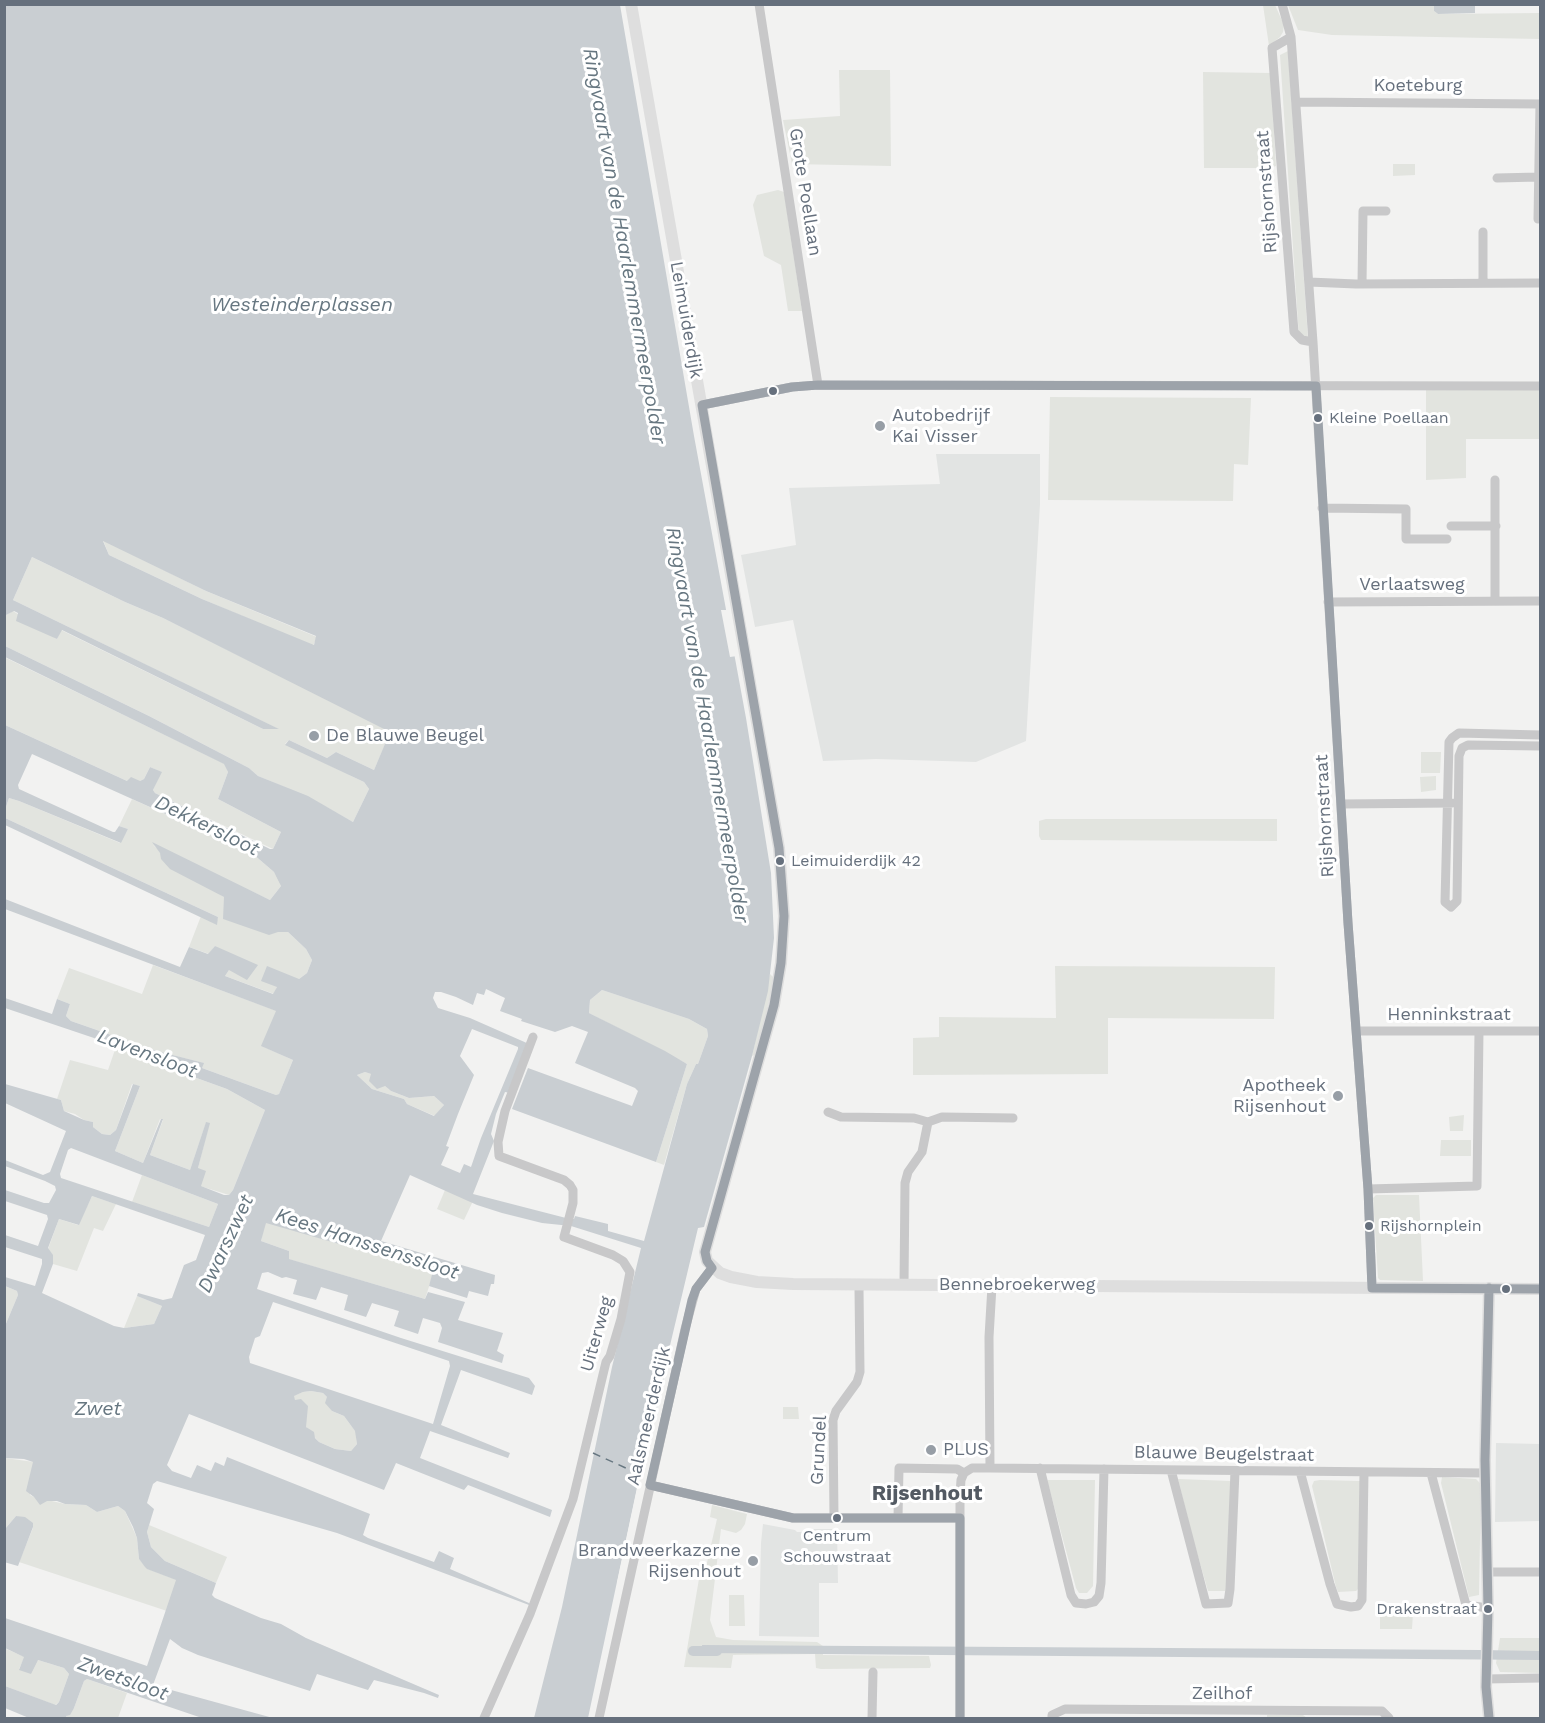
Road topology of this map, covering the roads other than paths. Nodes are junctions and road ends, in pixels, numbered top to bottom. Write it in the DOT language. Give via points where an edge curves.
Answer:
graph roads {
  1 [pos="631,4"];
  2 [pos="759,4"];
  3 [pos="1282,4"];
  4 [pos="1291,37"];
  5 [pos="1296,102"];
  6 [pos="1540,104"];
  7 [pos="1538,177"];
  8 [pos="1497,178"];
  9 [pos="1386,211"];
  10 [pos="1538,219"];
  11 [pos="1483,232"];
  12 [pos="1309,282"];
  13 [pos="1483,282"];
  14 [pos="1540,283"];
  15 [pos="1362,284"];
  16 [pos="1313,342"];
  17 [pos="818,385"];
  18 [pos="1316,386"];
  19 [pos="1540,386"];
  20 [pos="702,405"];
  21 [pos="1495,480"];
  22 [pos="1322,508"];
  23 [pos="1451,526"];
  24 [pos="1496,526"];
  25 [pos="1447,539"];
  26 [pos="1540,601"];
  27 [pos="1328,602"];
  28 [pos="1495,602"];
  29 [pos="1540,735"];
  30 [pos="1452,738"];
  31 [pos="1540,746"];
  32 [pos="1462,748"];
  33 [pos="1446,803"];
  34 [pos="1458,803"];
  35 [pos="1341,804"];
  36 [pos="1357,1031"];
  37 [pos="1479,1031"];
  38 [pos="1540,1031"];
  39 [pos="534,1037"];
  40 [pos="828,1112"];
  41 [pos="1014,1118"];
  42 [pos="928,1122"];
  43 [pos="1368,1189"];
  44 [pos="712,1268"];
  45 [pos="863,1284"];
  46 [pos="904,1284"];
  47 [pos="992,1286"];
  48 [pos="1372,1288"];
  49 [pos="1489,1288"];
  50 [pos="1540,1289"];
  51 [pos="990,1468"];
  52 [pos="1040,1468"];
  53 [pos="1104,1469"];
  54 [pos="1171,1470"];
  55 [pos="1235,1471"];
  56 [pos="1300,1471"];
  57 [pos="1364,1472"];
  58 [pos="964,1473"];
  59 [pos="1431,1473"];
  60 [pos="1485,1473"];
  61 [pos="650,1485"];
  62 [pos="834,1518"];
  63 [pos="898,1518"];
  64 [pos="960,1518"];
  65 [pos="1487,1572"];
  66 [pos="1540,1572"];
  67 [pos="1488,1608"];
  68 [pos="873,1672"];
  69 [pos="1486,1672"];
  70 [pos="1540,1678"];
  71 [pos="1132,1714"];
  72 [pos="1312,1715"];
  73 [pos="484,1719"];
  74 [pos="599,1719"];
  75 [pos="872,1719"];
  76 [pos="960,1719"];
  77 [pos="1052,1719"];
  78 [pos="1389,1719"];
  79 [pos="1489,1719"];
  1 -- 20 [label="street, Leimuiderdijk"];
  2 -- 17 [label="street, Grote Poellaan"];
  3 -- 4 [label="street, Rijshornstraat"];
  4 -- 5 [label="street, Rijshornstraat"];
  4 -- 16 [label="street, Rijshornstraat" via="1272,48 1294,332 1302,340"];
  5 -- 6 [label="street, Koeteburg"];
  5 -- 12 [label="street, Rijshornstraat"];
  6 -- 7 [label="street, Koeteburg"];
  7 -- 8 [label="street"];
  7 -- 10 [label="street, Koeteburg"];
  9 -- 15 [label="street" via="1363,211"];
  11 -- 13 [label="street"];
  12 -- 15 [label="street"];
  12 -- 16 [label="street, Rijshornstraat"];
  13 -- 14 [label="street"];
  13 -- 15 [label="street"];
  16 -- 18 [label="street, Rijshornstraat"];
  17 -- 18 [label="street"];
  17 -- 20 [label="street"];
  18 -- 19 [label="street"];
  18 -- 22 [label="street, Rijshornstraat"];
  20 -- 44 [label="street, Leimuiderdijk" via="779,848 784,916 774,1005 705,1252"];
  21 -- 24 [label="street"];
  22 -- 25 [label="street" via="1406,509 1406,539"];
  22 -- 27 [label="street, Rijshornstraat"];
  23 -- 24 [label="street"];
  24 -- 28 [label="street"];
  26 -- 28 [label="street, Verlaatsweg"];
  27 -- 28 [label="street, Verlaatsweg"];
  27 -- 35 [label="street, Rijshornstraat"];
  29 -- 30 [label="street" via="1459,734"];
  30 -- 32 [label="street"];
  30 -- 33 [label="street" via="1448,747"];
  31 -- 32 [label="street"];
  32 -- 34 [label="street"];
  33 -- 34 [label="street"];
  33 -- 34 [label="street" via="1445,902 1451,907 1457,902"];
  33 -- 35 [label="street"];
  35 -- 36 [label="street, Rijshornstraat"];
  36 -- 37 [label="street, Henninkstraat"];
  36 -- 43 [label="street, Rijshornstraat"];
  37 -- 38 [label="street, Henninkstraat"];
  37 -- 43 [label="street" via="1477,1186"];
  39 -- 73 [label="street, Uiterweg" via="505,1111 499,1156 570,1185 574,1197 564,1237 613,1255 630,1272 573,1499 530,1614"];
  40 -- 42 [label="street" via="840,1117 914,1118"];
  41 -- 42 [label="street" via="942,1117"];
  42 -- 46 [label="street" via="922,1152 905,1183"];
  43 -- 48 [label="street, Rijshornstraat"];
  44 -- 45 [label="street, Bennebroekerweg" via="757,1282"];
  44 -- 61 [label="street, Aalsmeerderdijk" via="696,1289"];
  45 -- 46 [label="street, Bennebroekerweg"];
  45 -- 62 [label="street, Grundel" via="860,1372 833,1420"];
  46 -- 47 [label="street, Bennebroekerweg"];
  47 -- 48 [label="street, Bennebroekerweg"];
  47 -- 51 [label="street"];
  48 -- 49 [label="street, Bennebroekerweg"];
  49 -- 50 [label="street, Bennebroekerweg"];
  49 -- 60 [label="street"];
  51 -- 52 [label="street, Blauwe Beugelstraat"];
  51 -- 58 [label="street, Blauwe Beugelstraat" via="972,1468"];
  52 -- 53 [label="street, Blauwe Beugelstraat"];
  52 -- 53 [label="street" via="1071,1595 1076,1603 1086,1604 1099,1596 1101,1583"];
  53 -- 54 [label="street, Blauwe Beugelstraat"];
  54 -- 55 [label="street, Blauwe Beugelstraat"];
  54 -- 55 [label="street" via="1206,1604 1228,1603"];
  55 -- 56 [label="street, Blauwe Beugelstraat"];
  56 -- 57 [label="street, Blauwe Beugelstraat"];
  56 -- 57 [label="street" via="1337,1604 1351,1607 1362,1600"];
  57 -- 59 [label="street, Blauwe Beugelstraat"];
  58 -- 63 [label="street, Blauwe Beugelstraat" via="957,1469 899,1468"];
  58 -- 64 [label="street"];
  59 -- 60 [label="street, Blauwe Beugelstraat"];
  59 -- 67 [label="street" via="1466,1605"];
  60 -- 65 [label="street"];
  61 -- 62 [label="street" via="780,1515"];
  61 -- 74 [label="street, Aalsmeerderdijk"];
  62 -- 63 [label="street"];
  63 -- 64 [label="street"];
  64 -- 76 [label="street"];
  65 -- 66 [label="street"];
  65 -- 67 [label="street"];
  67 -- 69 [label="street"];
  68 -- 75 [label="street"];
  69 -- 70 [label="street"];
  69 -- 79 [label="street"];
  71 -- 72 [label="street, Zeilhof"];
  71 -- 77 [label="street, Zeilhof" via="1065,1708"];
  72 -- 78 [label="street, Zeilhof" via="1382,1711"];
}
